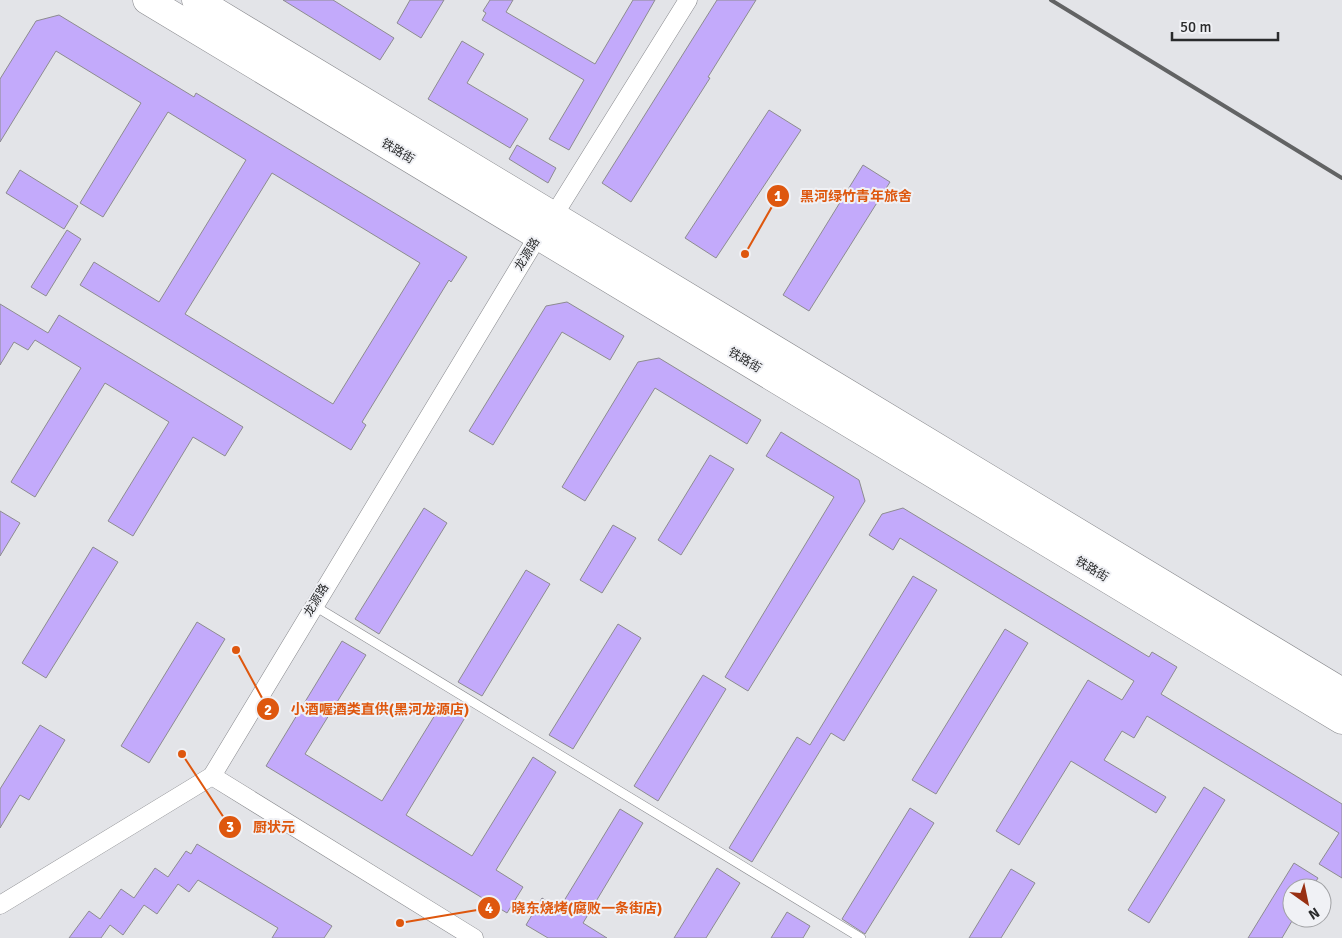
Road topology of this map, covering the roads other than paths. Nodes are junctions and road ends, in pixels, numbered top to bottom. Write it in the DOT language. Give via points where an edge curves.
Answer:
graph roads {
  1 [pos="147,0"];
  2 [pos="196,0"];
  3 [pos="688,0"];
  4 [pos="554,215"];
  5 [pos="538,236"];
  6 [pos="313,605"];
  7 [pos="1342,692"];
  8 [pos="1342,720"];
  9 [pos="212,776"];
  10 [pos="0,905"];
  11 [pos="474,938"];
  12 [pos="861,938"];
  1 -- 5 [label="main road, 铁路街"];
  2 -- 4 [label="main road, 铁路街"];
  3 -- 4 [label="street, 龙源路"];
  4 -- 5 [label="street, 龙源路"];
  4 -- 7 [label="main road, 铁路街"];
  5 -- 6 [label="street, 龙源路"];
  5 -- 8 [label="main road, 铁路街"];
  6 -- 9 [label="street, 龙源路"];
  6 -- 12 [label="lane"];
  9 -- 10 [label="street, 龙源路"];
  9 -- 11 [label="street"];
}
